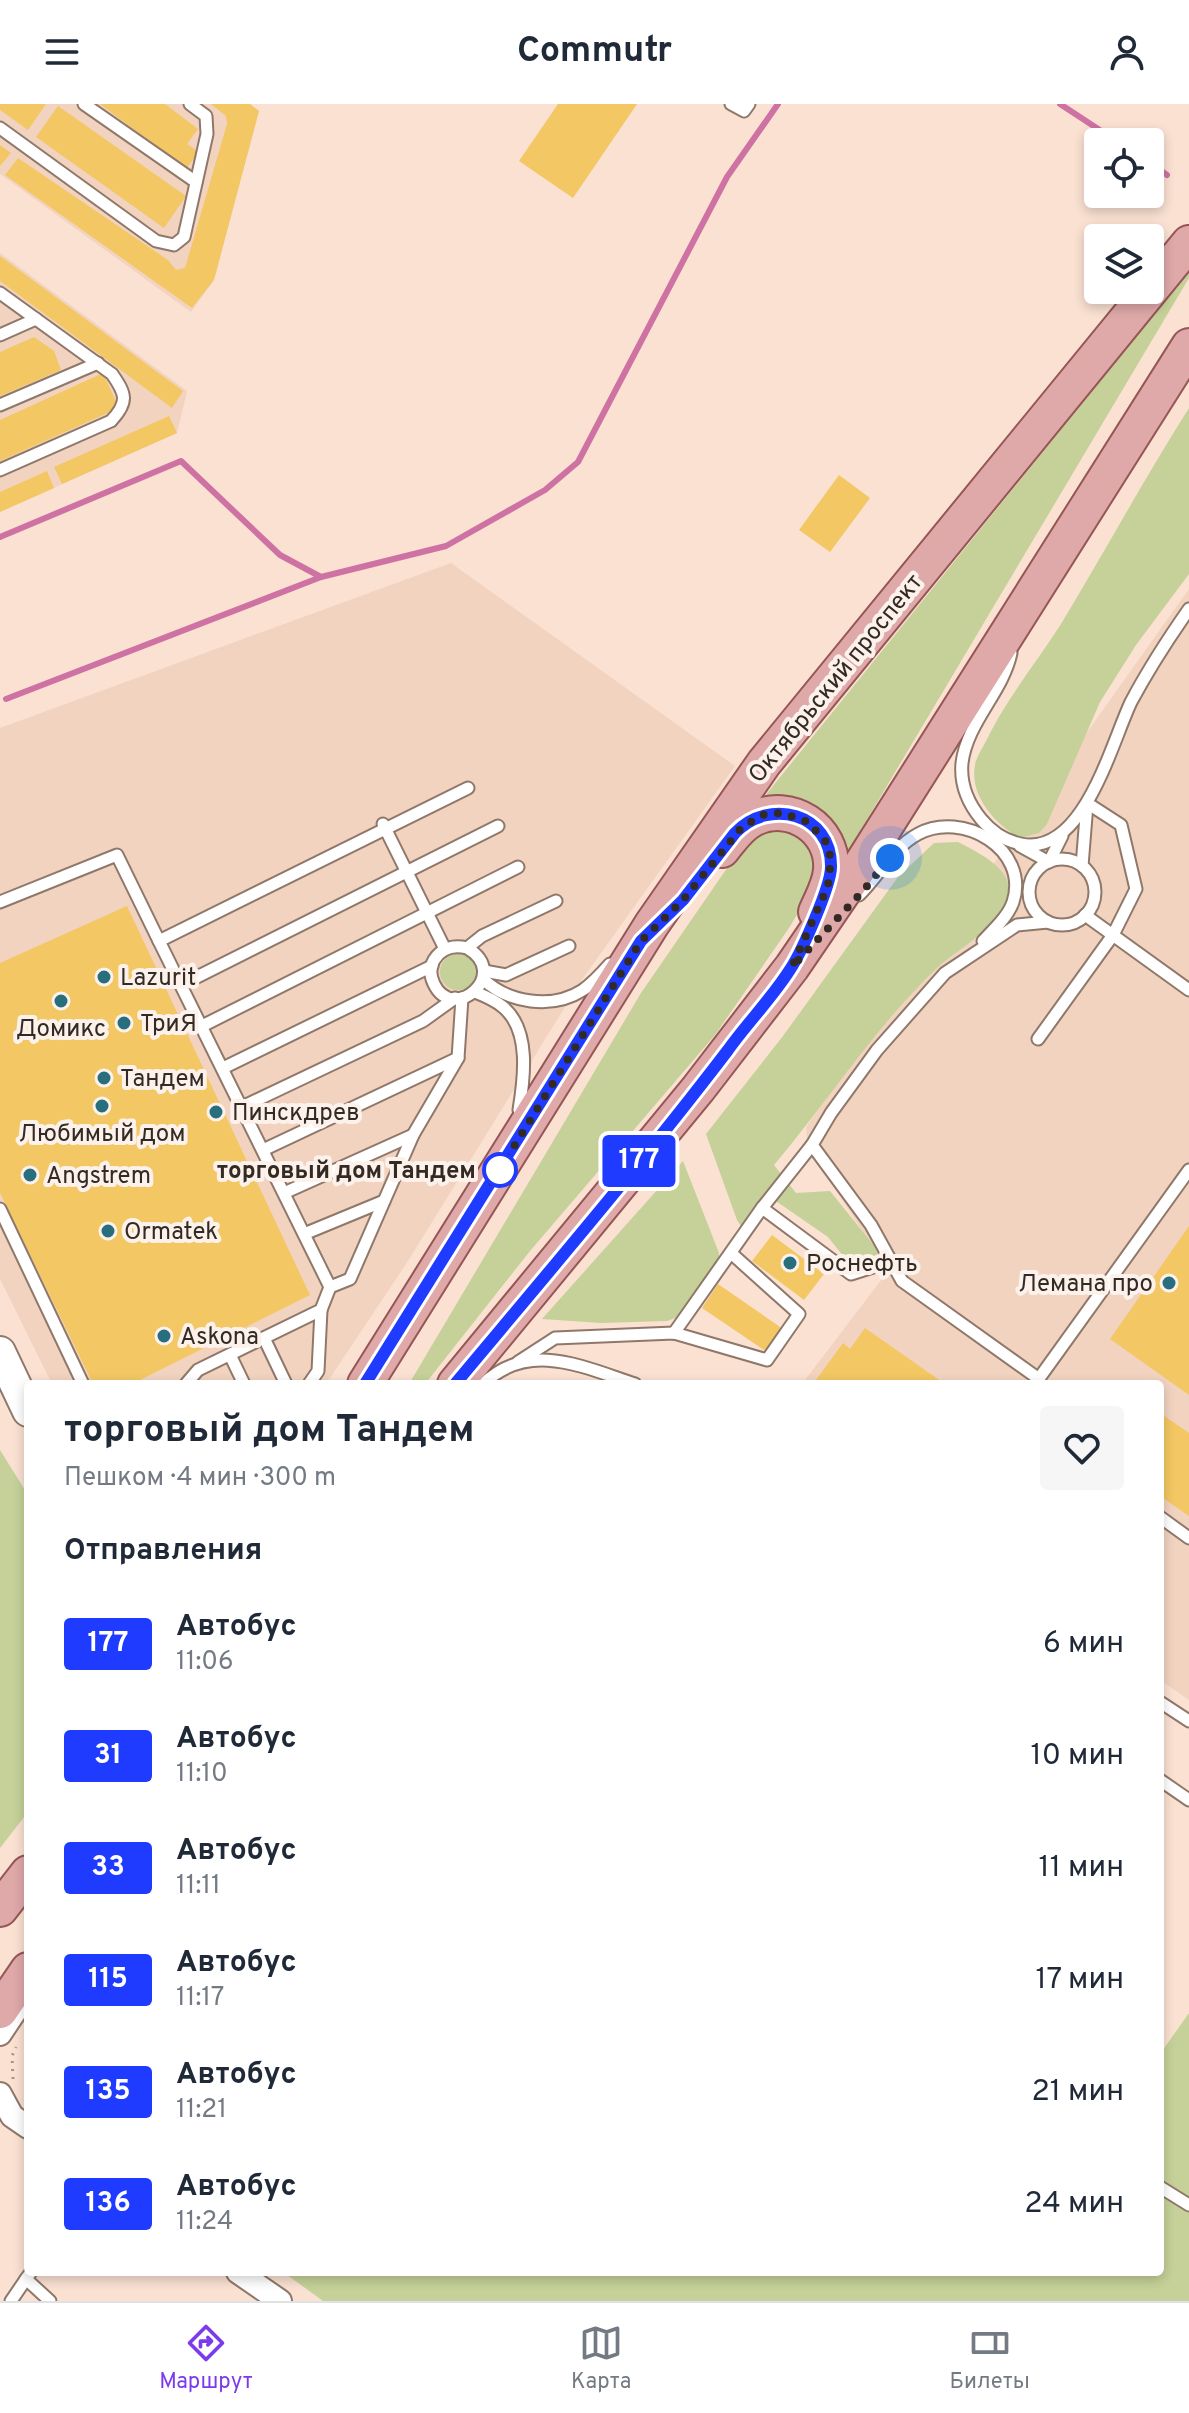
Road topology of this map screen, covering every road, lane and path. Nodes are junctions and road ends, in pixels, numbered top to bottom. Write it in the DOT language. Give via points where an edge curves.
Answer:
graph roads {
  1 [pos="84,104"];
  2 [pos="190,104"];
  3 [pos="731,104"];
  4 [pos="749,104"];
  5 [pos="0,128"];
  6 [pos="196,182"];
  7 [pos="1189,243"];
  8 [pos="0,293"];
  9 [pos="36,319"];
  10 [pos="0,335"];
  11 [pos="1189,346"];
  12 [pos="98,363"];
  13 [pos="0,405"];
  14 [pos="0,470"];
  15 [pos="1189,609"];
  16 [pos="1014,624"];
  17 [pos="468,788"];
  18 [pos="1087,803"];
  19 [pos="383,825"];
  20 [pos="498,826"];
  21 [pos="1064,832"];
  22 [pos="1016,843"];
  23 [pos="1049,862"];
  24 [pos="1082,866"];
  25 [pos="518,867"];
  26 [pos="406,870"];
  27 [pos="1015,881"];
  28 [pos="1028,895"];
  29 [pos="556,901"];
  30 [pos="0,902"];
  31 [pos="1010,908"];
  32 [pos="428,914"];
  33 [pos="1085,915"];
  34 [pos="1048,922"];
  35 [pos="1113,935"];
  36 [pos="638,938"];
  37 [pos="159,941"];
  38 [pos="569,946"];
  39 [pos="467,948"];
  40 [pos="445,949"];
  41 [pos="972,954"];
  42 [pos="432,966"];
  43 [pos="792,967"];
  44 [pos="483,975"];
  45 [pos="181,985"];
  46 [pos="1189,990"];
  47 [pos="475,992"];
  48 [pos="458,998"];
  49 [pos="202,1026"];
  50 [pos="1038,1039"];
  51 [pos="458,1058"];
  52 [pos="223,1068"];
  53 [pos="242,1107"];
  54 [pos="519,1110"];
  55 [pos="413,1135"];
  56 [pos="812,1145"];
  57 [pos="263,1150"];
  58 [pos="1189,1170"];
  59 [pos="492,1182"];
  60 [pos="284,1193"];
  61 [pos="384,1201"];
  62 [pos="762,1208"];
  63 [pos="0,1209"];
  64 [pos="304,1234"];
  65 [pos="731,1253"];
  66 [pos="892,1261"];
  67 [pos="330,1287"];
  68 [pos="321,1310"];
  69 [pos="674,1333"];
  70 [pos="264,1338"];
  71 [pos="0,1354"];
  72 [pos="230,1355"];
  73 [pos="518,1362"];
  74 [pos="198,1370"];
  75 [pos="81,1380"];
  76 [pos="189,1380"];
  77 [pos="203,1380"];
  78 [pos="242,1380"];
  79 [pos="284,1380"];
  80 [pos="312,1380"];
  81 [pos="368,1380"];
  82 [pos="458,1380"];
  83 [pos="489,1380"];
  84 [pos="622,1380"];
  85 [pos="1036,1380"];
  86 [pos="1038,1380"];
  87 [pos="24,1403"];
  88 [pos="1164,1520"];
  89 [pos="1189,1538"];
  90 [pos="1164,1705"];
  91 [pos="1189,1721"];
  92 [pos="1164,1783"];
  93 [pos="1189,1800"];
  94 [pos="24,1878"];
  95 [pos="0,1909"];
  96 [pos="24,1981"];
  97 [pos="24,1999"];
  98 [pos="6,2028"];
  99 [pos="8,2092"];
  100 [pos="13,2119"];
  101 [pos="1164,2189"];
  102 [pos="1189,2205"];
  103 [pos="29,2276"];
  104 [pos="244,2276"];
  105 [pos="11,2301"];
  106 [pos="50,2301"];
  107 [pos="280,2301"];
  1 -- 6 [label="lane"];
  2 -- 6 [label="lane" via="206,116"];
  3 -- 4 [label="lane" via="744,111"];
  5 -- 6 [label="lane" via="156,241 174,245 184,237"];
  7 -- 36 [label="main road, Октябрьский проспект" via="764,763"];
  8 -- 9 [label="lane"];
  9 -- 10 [label="lane"];
  9 -- 12 [label="lane"];
  11 -- 16 [label="main road"];
  12 -- 13 [label="lane"];
  12 -- 14 [label="lane" via="124,392 123,410 111,421"];
  15 -- 18 [label="lane" via="1132,702"];
  16 -- 22 [label="lane" via="1011,657 970,735 962,778 968,800 984,823"];
  16 -- 43 [label="main road"];
  17 -- 19 [label="lane"];
  18 -- 21 [label="lane"];
  18 -- 24 [label="lane"];
  18 -- 35 [label="lane" via="1121,825 1136,889"];
  19 -- 26 [label="lane"];
  19 -- 37 [label="lane"];
  20 -- 26 [label="lane"];
  21 -- 22 [label="lane" via="1046,844"];
  21 -- 23 [label="lane"];
  22 -- 23 [label="lane"];
  23 -- 24 [label="lane" via="1066,860"];
  23 -- 28 [label="lane" via="1035,873"];
  24 -- 33 [label="lane" via="1094,890"];
  25 -- 32 [label="lane"];
  26 -- 32 [label="lane"];
  26 -- 45 [label="lane"];
  27 -- 28 [label="lane"];
  27 -- 31 [label="lane"];
  27 -- 43 [label="lane" via="1010,860 983,836 948,826 918,834 899,848"];
  28 -- 31 [label="lane"];
  28 -- 34 [label="lane"];
  29 -- 39 [label="lane"];
  30 -- 37 [label="lane" via="117,855"];
  31 -- 41 [label="lane"];
  32 -- 40 [label="lane"];
  32 -- 49 [label="lane"];
  33 -- 34 [label="lane" via="1069,924"];
  33 -- 35 [label="lane"];
  34 -- 41 [label="lane" via="1017,925"];
  35 -- 46 [label="lane"];
  35 -- 50 [label="lane"];
  36 -- 43 [label="main road" via="675,910 742,827 765,814 783,813 815,828 831,859 828,886"];
  36 -- 44 [label="lane" via="584,989 564,998 511,998 493,989"];
  36 -- 54 [label="main road"];
  36 -- 59 [label="main road, Октябрьский проспект"];
  37 -- 45 [label="lane"];
  38 -- 44 [label="lane" via="506,975"];
  39 -- 40 [label="lane"];
  39 -- 44 [label="lane" via="479,957"];
  40 -- 42 [label="lane"];
  41 -- 56 [label="lane" via="945,973 877,1050"];
  42 -- 48 [label="lane" via="436,988"];
  42 -- 52 [label="lane"];
  43 -- 82 [label="main road"];
  44 -- 47 [label="lane"];
  45 -- 49 [label="lane"];
  47 -- 48 [label="lane"];
  47 -- 54 [label="lane" via="504,1008 516,1024 524,1068"];
  48 -- 51 [label="lane"];
  48 -- 53 [label="lane" via="423,1021"];
  49 -- 52 [label="lane"];
  51 -- 55 [label="lane"];
  51 -- 57 [label="lane"];
  52 -- 53 [label="lane"];
  53 -- 57 [label="lane"];
  54 -- 59 [label="main road" via="504,1132"];
  55 -- 60 [label="lane"];
  55 -- 61 [label="lane"];
  56 -- 62 [label="lane"];
  56 -- 66 [label="lane"];
  57 -- 60 [label="lane"];
  58 -- 86 [label="lane"];
  59 -- 81 [label="main road, Октябрьский проспект"];
  60 -- 64 [label="lane"];
  61 -- 64 [label="lane"];
  61 -- 67 [label="lane" via="350,1279"];
  62 -- 65 [label="lane"];
  62 -- 66 [label="lane" via="851,1274"];
  63 -- 75 [label="lane"];
  64 -- 67 [label="lane"];
  65 -- 69 [label="lane"];
  65 -- 69 [label="lane" via="799,1314 767,1360"];
  66 -- 85 [label="lane" via="902,1281"];
  67 -- 68 [label="lane"];
  68 -- 70 [label="lane"];
  68 -- 80 [label="lane" via="318,1371"];
  69 -- 73 [label="lane" via="555,1338"];
  70 -- 72 [label="lane"];
  70 -- 79 [label="lane"];
  71 -- 87 [label="main road"];
  72 -- 74 [label="lane"];
  72 -- 78 [label="lane"];
  73 -- 83 [label="lane"];
  73 -- 84 [label="lane" via="559,1360"];
  74 -- 76 [label="lane"];
  74 -- 77 [label="lane"];
  88 -- 89 [label="lane"];
  90 -- 91 [label="lane"];
  92 -- 93 [label="lane"];
  94 -- 95 [label="main road"];
  96 -- 98 [label="main road"];
  97 -- 98 [label="street"];
  98 -- 99 [label="path" via="12,2056"];
  99 -- 100 [label="street"];
  101 -- 102 [label="lane"];
  103 -- 105 [label="lane"];
  103 -- 106 [label="lane"];
  104 -- 107 [label="street"];
}
